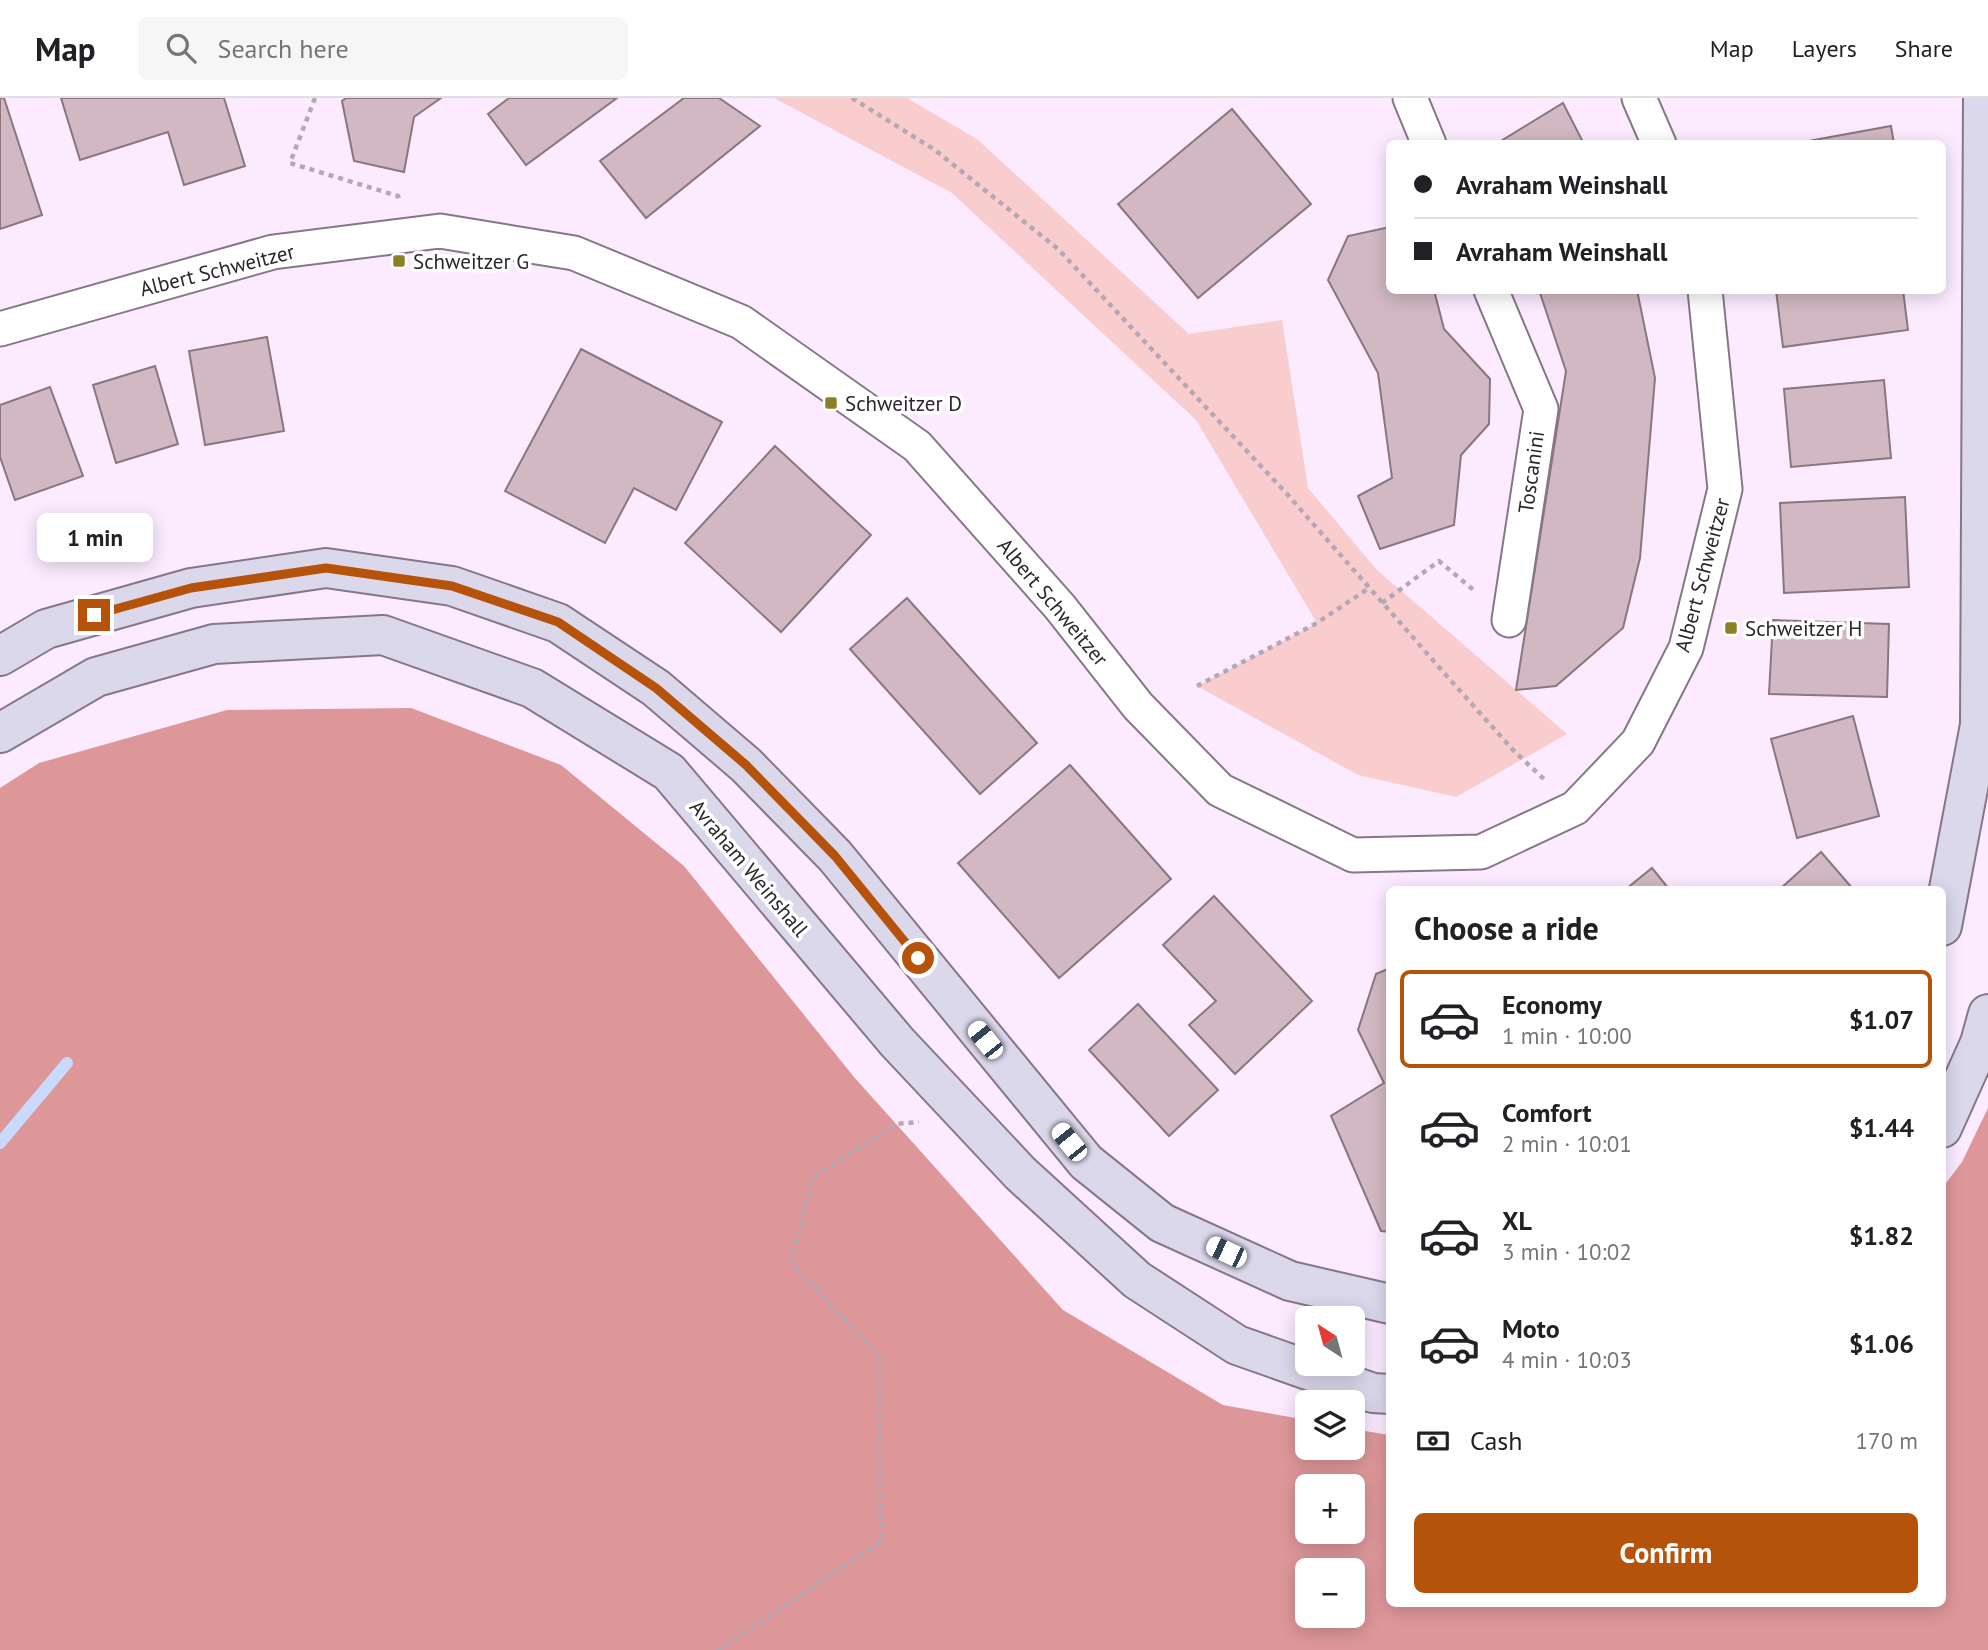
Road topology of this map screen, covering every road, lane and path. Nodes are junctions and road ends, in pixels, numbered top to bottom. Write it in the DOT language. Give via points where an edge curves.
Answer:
graph roads {
  1 [pos="315,98"];
  2 [pos="852,98"];
  3 [pos="1410,98"];
  4 [pos="1639,98"];
  5 [pos="1983,98"];
  6 [pos="1427,140"];
  7 [pos="1657,140"];
  8 [pos="411,235"];
  9 [pos="1493,294"];
  10 [pos="1705,294"];
  11 [pos="0,329"];
  12 [pos="1369,588"];
  13 [pos="1382,603"];
  14 [pos="1509,620"];
  15 [pos="0,656"];
  16 [pos="1197,686"];
  17 [pos="0,733"];
  18 [pos="1575,808"];
  19 [pos="1946,905"];
  20 [pos="1988,1014"];
  21 [pos="968,1118"];
  22 [pos="1946,1119"];
  23 [pos="1386,1303"];
  24 [pos="1386,1394"];
  25 [pos="717,1650"];
  1 -- 8 [label="path" via="290,163 398,197"];
  2 -- 12 [label="path" via="935,150 1058,249"];
  3 -- 6 [label="street"];
  4 -- 7 [label="street"];
  5 -- 19 [label="main road" via="1980,724"];
  8 -- 11 [label="street, Albert Schweitzer" via="273,252"];
  8 -- 18 [label="street, Albert Schweitzer" via="440,231 575,253 741,322 917,446 1060,607 1138,706 1220,790 1244,802 1353,855 1481,852"];
  9 -- 14 [label="street, Toscanini" via="1541,409"];
  10 -- 18 [label="street, Albert Schweitzer" via="1725,489 1686,648 1638,742"];
  12 -- 13 [label="path"];
  12 -- 16 [label="path" via="1317,623"];
  13 -- 14 [label="path" via="1439,561"];
  13 -- 18 [label="path" via="1514,751"];
  15 -- 23 [label="main road" via="46,629 191,588 326,568 452,586 558,622 656,688 746,765 835,856 1086,1162 1162,1223 1290,1282"];
  17 -- 21 [label="main road, Avraham Weinshall" via="96,677 214,644 383,635 532,688 669,772 897,1042"];
  20 -- 22 [label="main road"];
  21 -- 24 [label="main road, Avraham Weinshall" via="1020,1173 1137,1280 1237,1345"];
  21 -- 25 [label="path" via="896,1124 813,1177 791,1262 879,1356 881,1542"];
}
